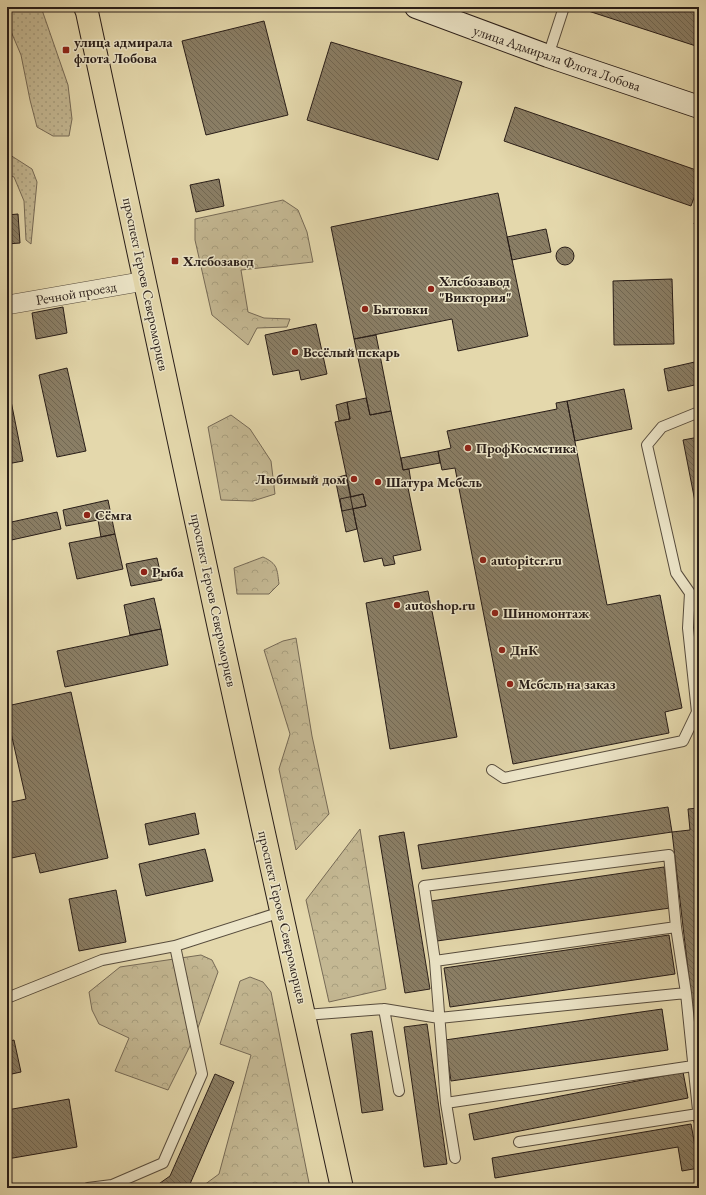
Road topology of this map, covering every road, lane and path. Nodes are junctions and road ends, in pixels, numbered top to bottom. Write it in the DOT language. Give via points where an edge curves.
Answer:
graph roads {
  1 [pos="416,7"];
  2 [pos="564,7"];
  3 [pos="87,9"];
  4 [pos="548,56"];
  5 [pos="699,107"];
  6 [pos="145,281"];
  7 [pos="7,305"];
  8 [pos="699,412"];
  9 [pos="492,770"];
  10 [pos="282,912"];
  11 [pos="676,926"];
  12 [pos="174,946"];
  13 [pos="435,961"];
  14 [pos="686,994"];
  15 [pos="7,998"];
  16 [pos="384,1009"];
  17 [pos="305,1015"];
  18 [pos="439,1018"];
  19 [pos="693,1066"];
  20 [pos="399,1091"];
  21 [pos="446,1103"];
  22 [pos="698,1114"];
  23 [pos="699,1120"];
  24 [pos="519,1142"];
  25 [pos="455,1158"];
  26 [pos="88,1188"];
  27 [pos="342,1188"];
  1 -- 4 [label="street, улица Адмирала Флота Лобова"];
  2 -- 4 [label="lane"];
  3 -- 6 [label="main road, проспект Героев Североморцев"];
  4 -- 5 [label="street, улица Адмирала Флота Лобова"];
  6 -- 7 [label="street, Речной проезд"];
  6 -- 10 [label="main road, проспект Героев Североморцев"];
  8 -- 9 [label="lane" via="662,427 647,445 676,573 690,593 688,628 697,712 683,741 504,778"];
  10 -- 12 [label="lane"];
  10 -- 17 [label="main road, проспект Героев Североморцев"];
  11 -- 13 [label="lane"];
  11 -- 13 [label="lane" via="669,855 424,886"];
  11 -- 14 [label="lane"];
  12 -- 15 [label="lane" via="102,960"];
  12 -- 26 [label="lane" via="202,1074 163,1163 112,1185"];
  13 -- 18 [label="lane"];
  14 -- 18 [label="lane"];
  14 -- 19 [label="lane"];
  16 -- 17 [label="lane"];
  16 -- 18 [label="lane"];
  16 -- 20 [label="lane"];
  17 -- 27 [label="main road, проспект Героев Североморцев"];
  18 -- 21 [label="lane"];
  19 -- 21 [label="lane"];
  19 -- 22 [label="lane"];
  21 -- 25 [label="lane"];
  22 -- 23 [label="lane"];
  22 -- 24 [label="lane"];
}
